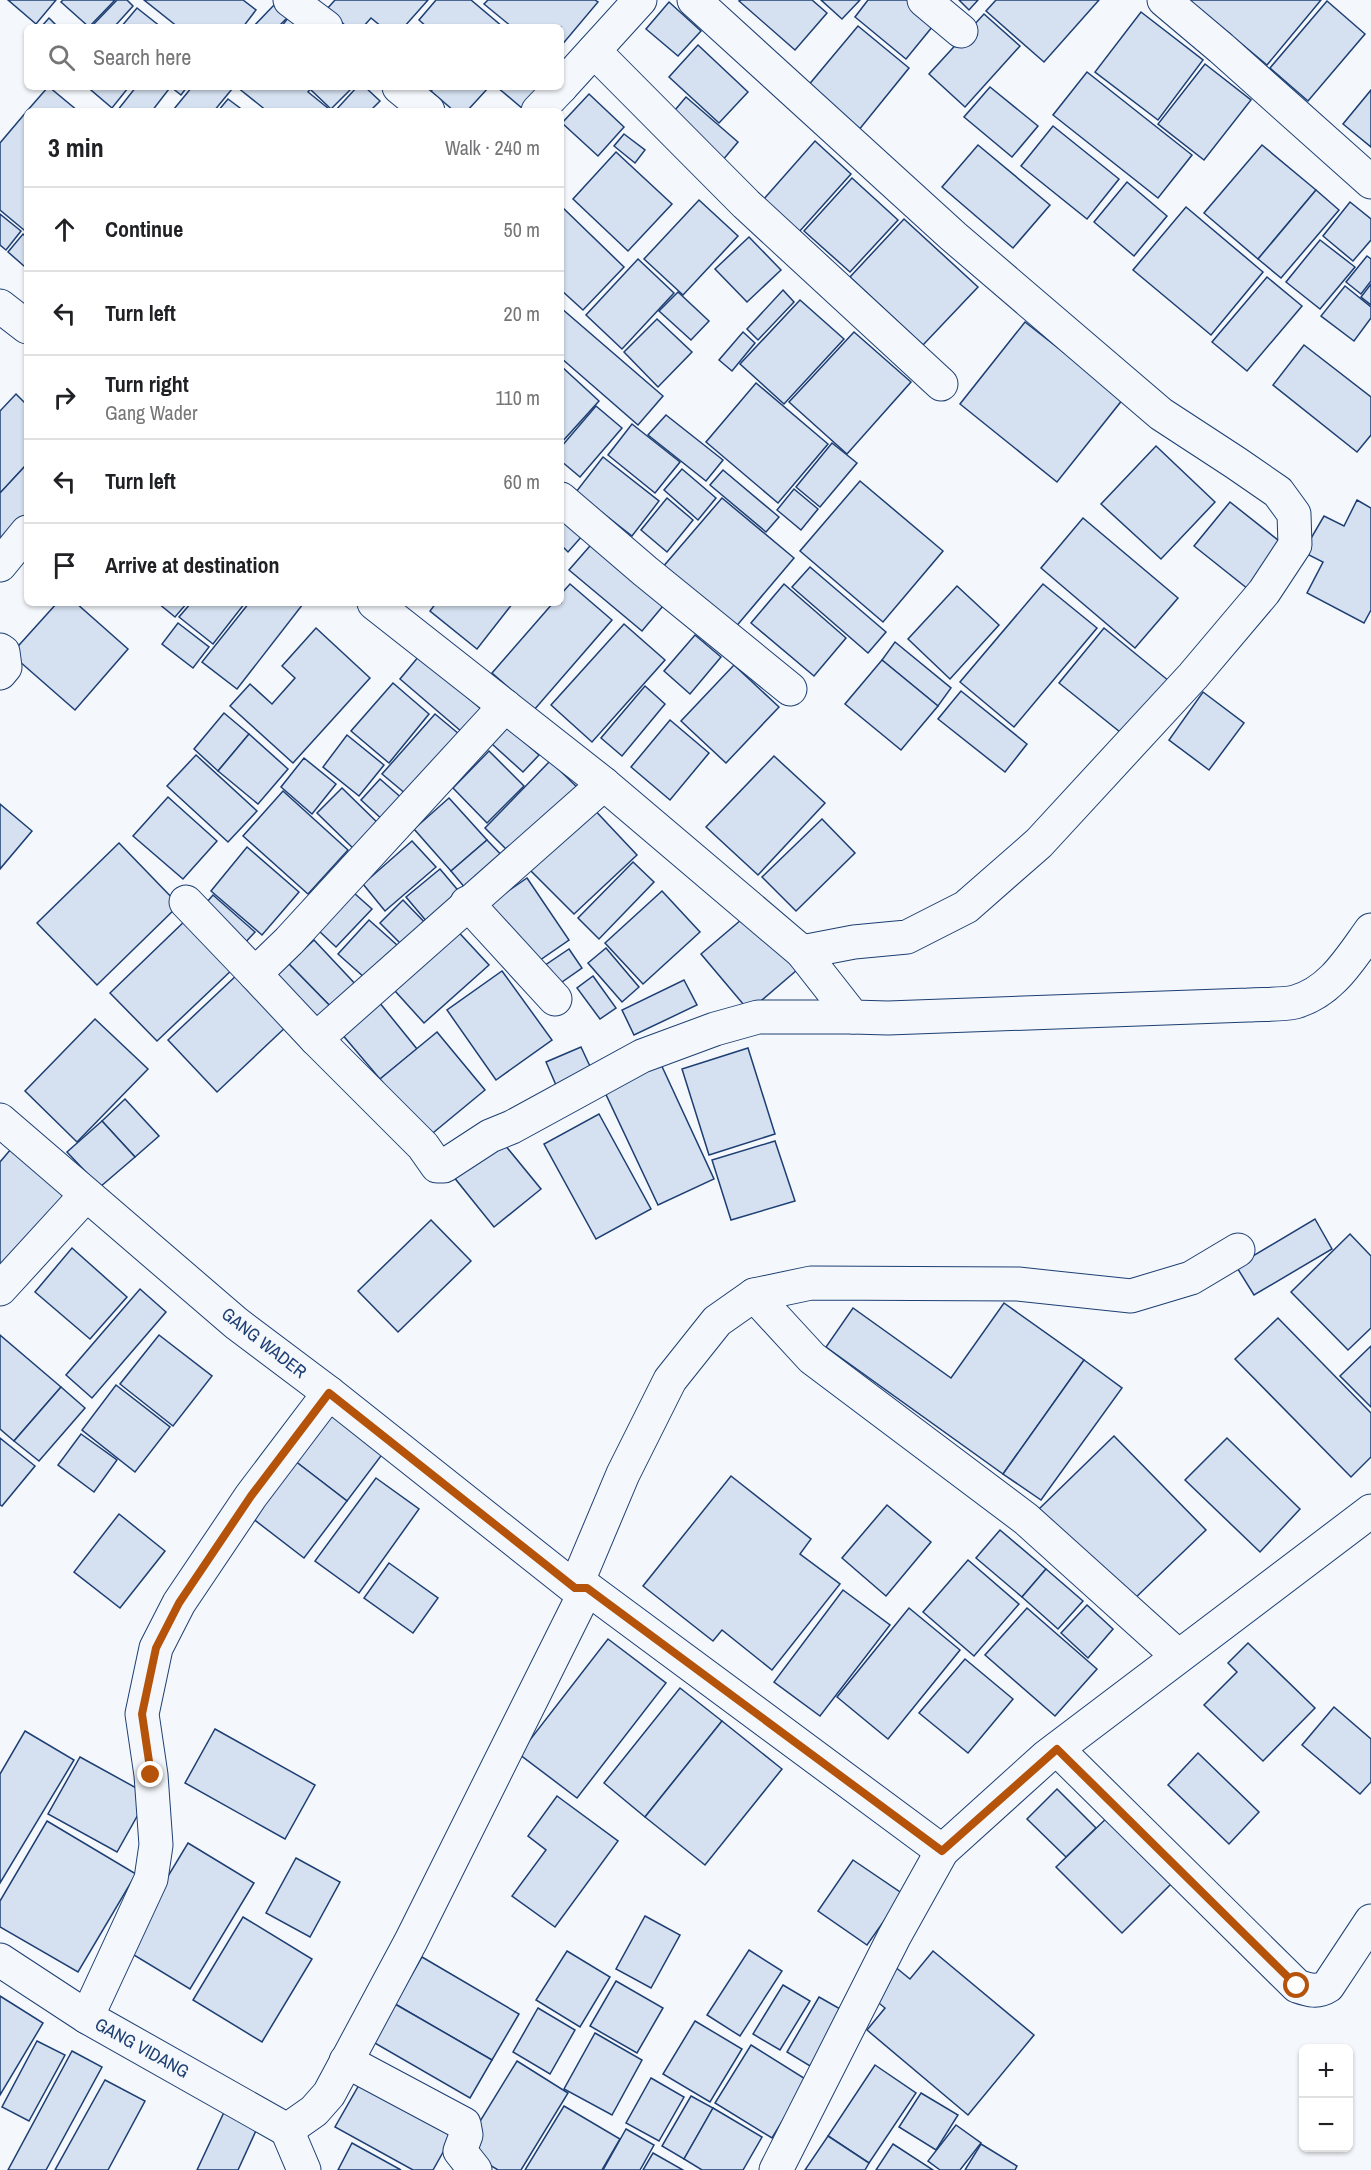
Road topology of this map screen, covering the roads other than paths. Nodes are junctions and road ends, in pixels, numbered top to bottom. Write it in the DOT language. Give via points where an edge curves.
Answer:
graph roads {
  1 [pos="290,0"];
  2 [pos="640,0"];
  3 [pos="694,0"];
  4 [pos="924,0"];
  5 [pos="1164,0"];
  6 [pos="322,24"];
  7 [pos="960,31"];
  8 [pos="594,51"];
  9 [pos="564,84"];
  10 [pos="403,90"];
  11 [pos="558,90"];
  12 [pos="424,108"];
  13 [pos="541,108"];
  14 [pos="1371,182"];
  15 [pos="0,306"];
  16 [pos="24,325"];
  17 [pos="941,384"];
  18 [pos="564,502"];
  19 [pos="24,536"];
  20 [pos="0,565"];
  21 [pos="378,606"];
  22 [pos="0,650"];
  23 [pos="0,673"];
  24 [pos="790,689"];
  25 [pos="505,706"];
  26 [pos="604,784"];
  27 [pos="186,902"];
  28 [pos="467,903"];
  29 [pos="1371,930"];
  30 [pos="802,952"];
  31 [pos="255,974"];
  32 [pos="555,999"];
  33 [pos="853,1017"];
  34 [pos="316,1039"];
  35 [pos="0,1120"];
  36 [pos="86,1195"];
  37 [pos="1238,1250"];
  38 [pos="0,1289"];
  39 [pos="754,1295"];
  40 [pos="329,1393"];
  41 [pos="1371,1511"];
  42 [pos="581,1588"];
  43 [pos="1178,1656"];
  44 [pos="1057,1749"];
  45 [pos="942,1851"];
  46 [pos="1371,1921"];
  47 [pos="0,1960"];
  48 [pos="87,2017"];
  49 [pos="346,2061"];
  50 [pos="287,2130"];
  51 [pos="304,2170"];
  52 [pos="475,2170"];
  53 [pos="776,2170"];
  1 -- 6 [label="street"];
  2 -- 8 [label="street"];
  3 -- 30 [label="street" via="952,236 1161,414 1278,492 1294,514 1295,545 1264,592 1193,676 1039,843 966,908 907,937"];
  4 -- 7 [label="street"];
  5 -- 14 [label="street"];
  8 -- 9 [label="street"];
  8 -- 17 [label="street" via="746,204"];
  10 -- 12 [label="street"];
  11 -- 13 [label="street"];
  15 -- 16 [label="street"];
  18 -- 24 [label="street"];
  19 -- 20 [label="street"];
  21 -- 25 [label="street"];
  22 -- 23 [label="street" via="4,667"];
  25 -- 26 [label="street"];
  25 -- 31 [label="street" via="290,941"];
  26 -- 28 [label="street"];
  26 -- 30 [label="street"];
  27 -- 31 [label="street"];
  28 -- 32 [label="street"];
  28 -- 34 [label="street"];
  29 -- 33 [label="street" via="1344,968 1319,992 1293,1002"];
  30 -- 33 [label="street"];
  31 -- 34 [label="street"];
  33 -- 34 [label="street" via="758,1017 715,1029 642,1056 490,1136 444,1166 437,1166"];
  35 -- 36 [label="street, GANG WADER"];
  36 -- 38 [label="street"];
  36 -- 40 [label="street, GANG WADER" via="236,1323"];
  37 -- 39 [label="street" via="1191,1278 1131,1296 1018,1284 811,1283"];
  39 -- 42 [label="street" via="717,1321 670,1380 624,1474"];
  39 -- 43 [label="street" via="812,1358 1026,1519"];
  40 -- 42 [label="street, GANG WADER"];
  40 -- 48 [label="street" via="251,1496 179,1603 156,1648 142,1714 156,1845 151,1879"];
  41 -- 43 [label="street"];
  42 -- 45 [label="street, GANG WADER"];
  42 -- 49 [label="street" via="411,1941"];
  43 -- 44 [label="street"];
  44 -- 45 [label="street"];
  44 -- 46 [label="street" via="1297,1986 1312,1991 1328,1986"];
  45 -- 53 [label="street"];
  47 -- 48 [label="street, GANG VIDANG"];
  48 -- 50 [label="street, GANG VIDANG"];
  49 -- 50 [label="street" via="329,2094 314,2111"];
  49 -- 52 [label="street" via="464,2124 466,2135 460,2151"];
  50 -- 51 [label="street"];
}
